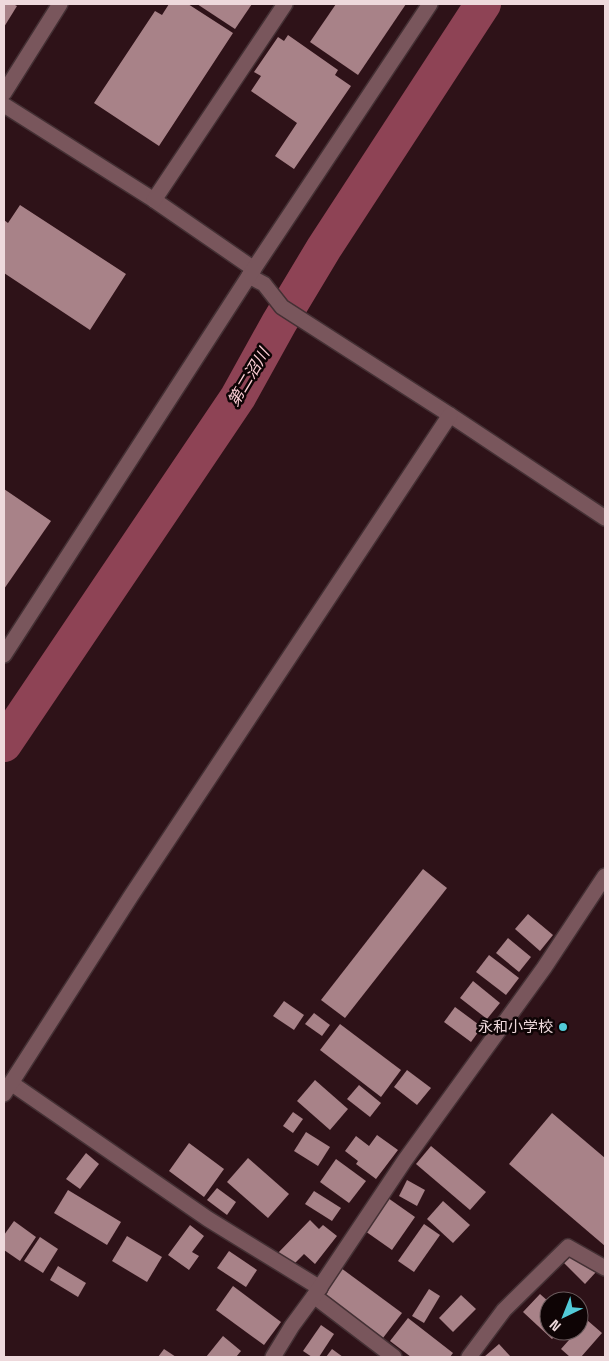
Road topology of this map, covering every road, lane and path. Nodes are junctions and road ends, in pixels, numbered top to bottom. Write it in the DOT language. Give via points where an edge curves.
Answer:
graph roads {
  1 [pos="60,4"];
  2 [pos="285,4"];
  3 [pos="430,4"];
  4 [pos="4,93"];
  5 [pos="4,105"];
  6 [pos="154,200"];
  7 [pos="252,272"];
  8 [pos="450,415"];
  9 [pos="605,518"];
  10 [pos="4,655"];
  11 [pos="605,876"];
  12 [pos="7,1088"];
  13 [pos="605,1268"];
  14 [pos="317,1292"];
  15 [pos="273,1357"];
  16 [pos="394,1357"];
  17 [pos="470,1357"];
  1 -- 4 [label="street"];
  2 -- 6 [label="street"];
  3 -- 7 [label="street"];
  5 -- 6 [label="street"];
  6 -- 7 [label="street"];
  7 -- 8 [label="street" via="288,310"];
  7 -- 10 [label="street"];
  8 -- 9 [label="street"];
  8 -- 12 [label="street" via="136,887"];
  11 -- 14 [label="street" via="544,968 404,1160"];
  12 -- 14 [label="street"];
  13 -- 17 [label="street" via="568,1247 504,1310"];
  14 -- 15 [label="street"];
  14 -- 16 [label="street"];
}
